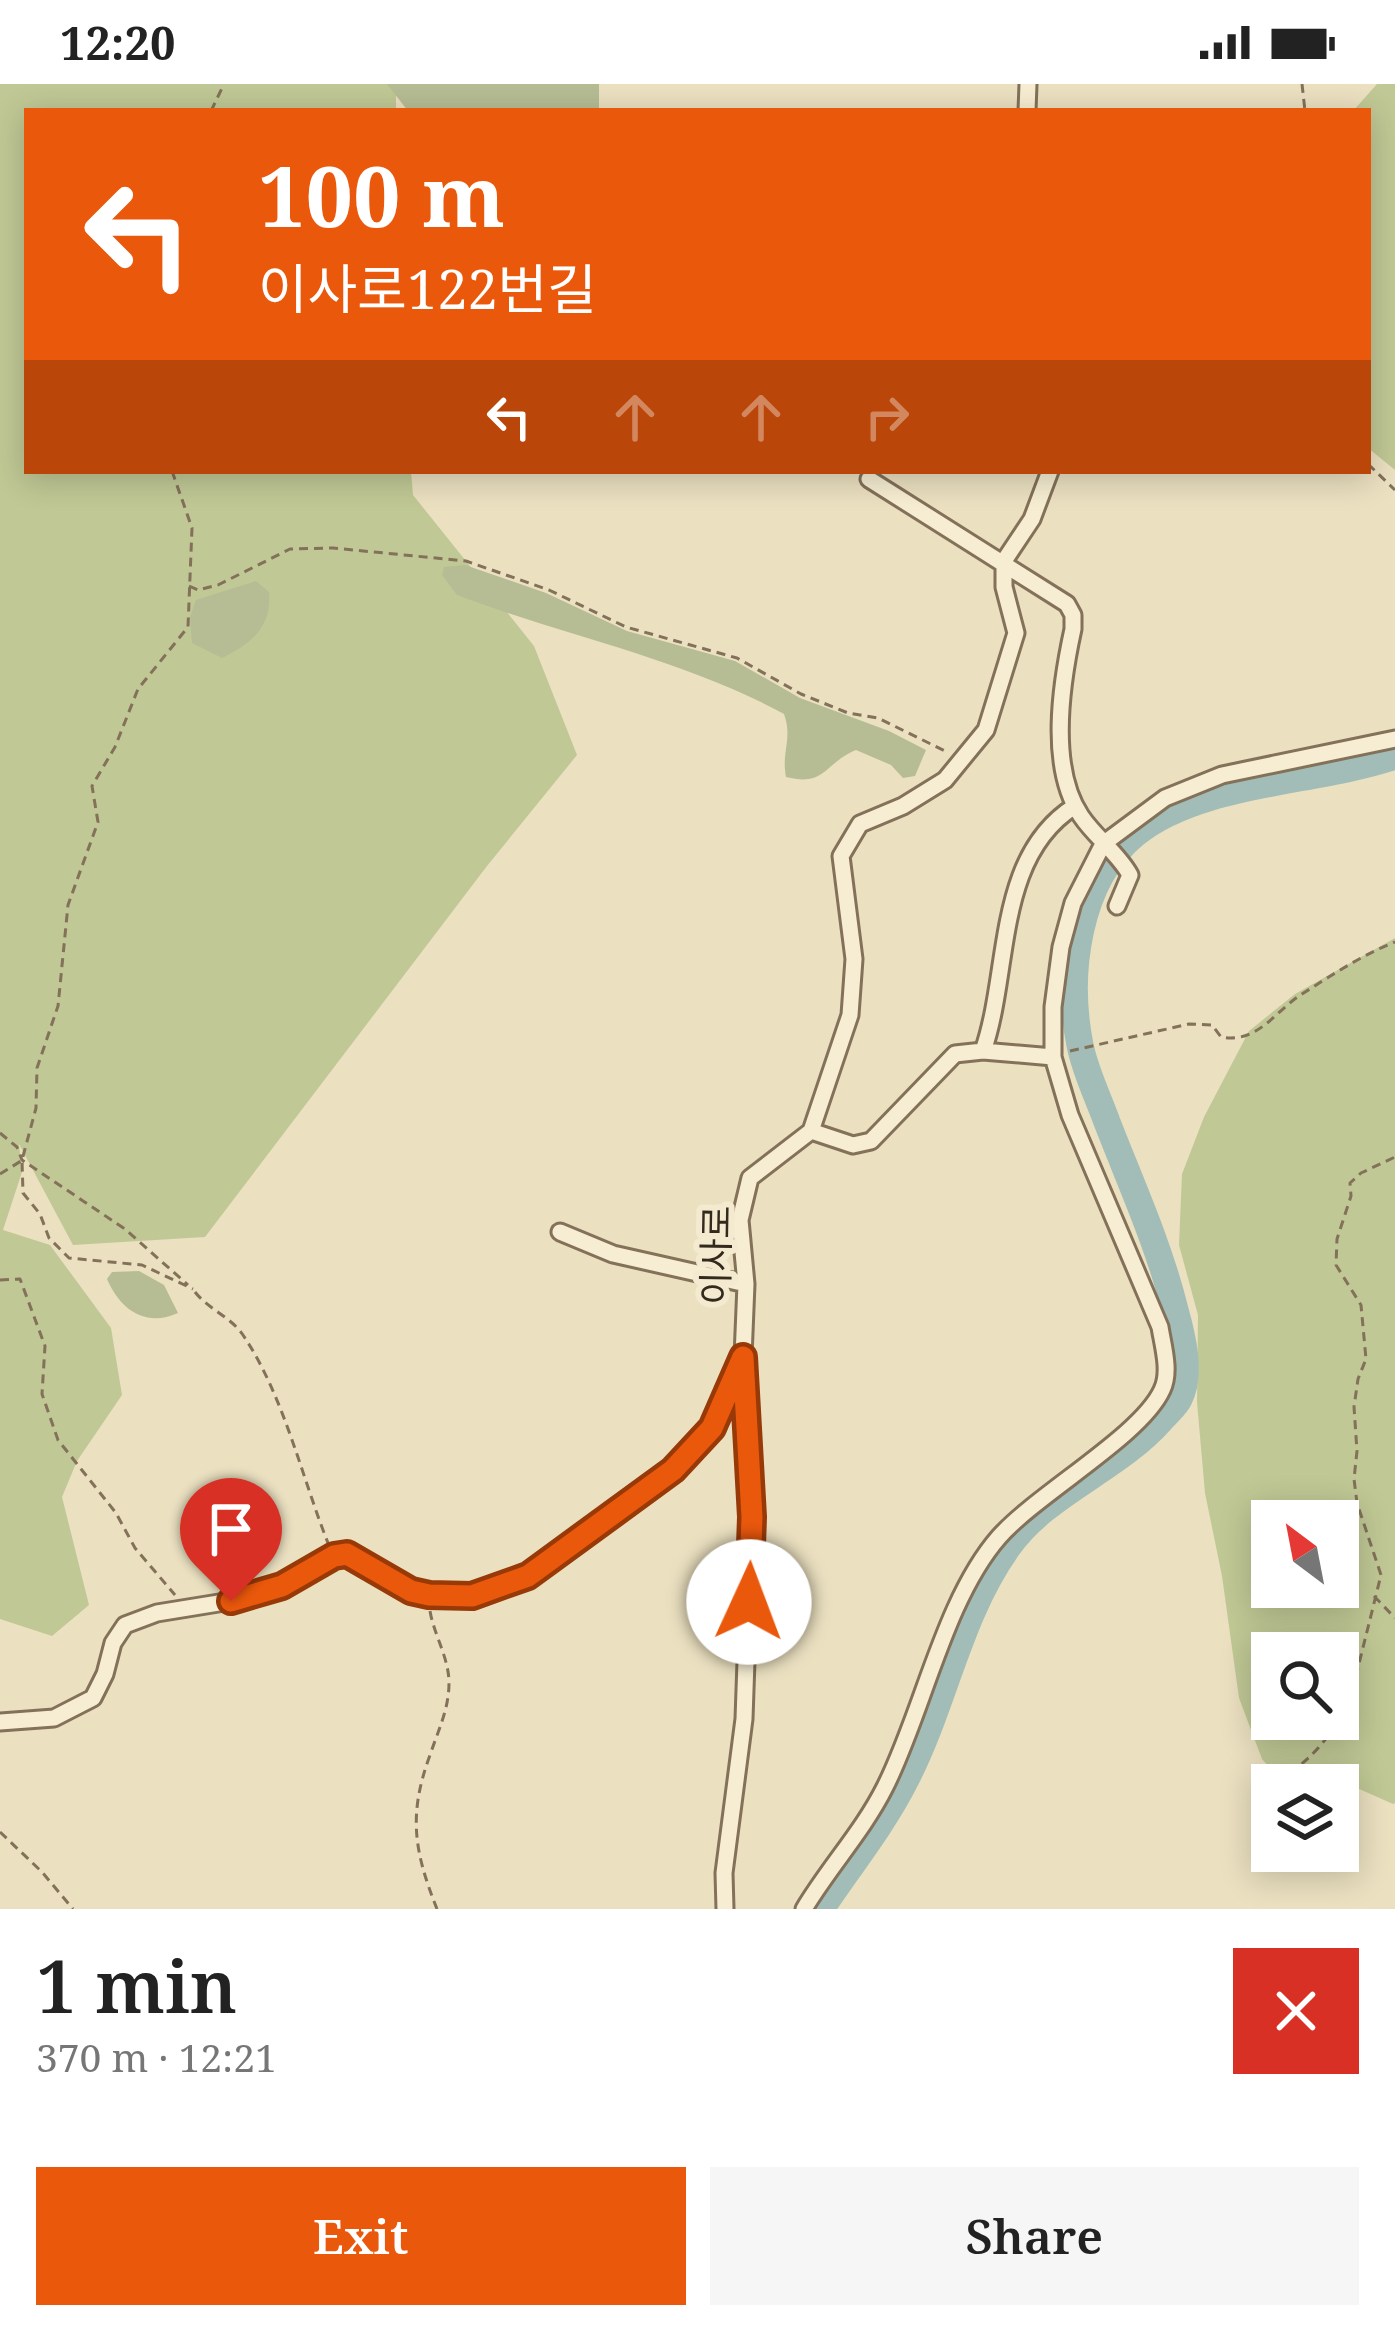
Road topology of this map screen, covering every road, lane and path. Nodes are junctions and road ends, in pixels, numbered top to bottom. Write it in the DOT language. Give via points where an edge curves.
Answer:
graph roads {
  1 [pos="1371,467"];
  2 [pos="173,474"];
  3 [pos="1048,474"];
  4 [pos="869,479"];
  5 [pos="1395,490"];
  6 [pos="1004,561"];
  7 [pos="188,585"];
  8 [pos="1395,739"];
  9 [pos="962,759"];
  10 [pos="1075,806"];
  11 [pos="1105,846"];
  12 [pos="1117,906"];
  13 [pos="1395,942"];
  14 [pos="983,1051"];
  15 [pos="1055,1056"];
  16 [pos="811,1131"];
  17 [pos="0,1133"];
  18 [pos="1395,1157"];
  19 [pos="22,1160"];
  20 [pos="0,1174"];
  21 [pos="560,1232"];
  22 [pos="0,1280"];
  23 [pos="746,1285"];
  24 [pos="193,1289"];
  25 [pos="743,1357"];
  26 [pos="334,1556"];
  27 [pos="429,1595"];
  28 [pos="1373,1595"];
  29 [pos="186,1608"];
  30 [pos="1395,1618"];
  31 [pos="0,1722"];
  32 [pos="1299,1764"];
  33 [pos="0,1832"];
  34 [pos="73,1909"];
  35 [pos="437,1909"];
  36 [pos="725,1909"];
  37 [pos="804,1909"];
  1 -- 5 [label="path"];
  2 -- 7 [label="path" via="192,528"];
  3 -- 6 [label="street" via="1032,519"];
  4 -- 6 [label="street"];
  6 -- 9 [label="street" via="1016,633 986,730"];
  6 -- 10 [label="street" via="1073,615 1059,721"];
  7 -- 9 [label="path" via="218,585 290,549 466,561 626,626 737,658 801,694 878,718"];
  7 -- 19 [label="path" via="188,628 138,689 92,786 98,822 68,905 58,1006 37,1068"];
  8 -- 11 [label="street" via="1222,775 1165,798"];
  9 -- 16 [label="street" via="946,780 860,824 842,856 854,959 850,1015"];
  10 -- 11 [label="street"];
  10 -- 14 [label="street" via="1042,832 1028,856"];
  11 -- 12 [label="street" via="1130,875"];
  11 -- 15 [label="street" via="1073,903 1061,947"];
  13 -- 15 [label="path" via="1235,1040 1212,1024 1189,1024"];
  14 -- 15 [label="street"];
  14 -- 16 [label="street" via="956,1054 871,1141 853,1145"];
  15 -- 37 [label="street" via="1070,1115 1160,1327 1163,1389 1135,1424 995,1542 970,1582 887,1784"];
  16 -- 23 [label="street, 이사로" via="750,1178 740,1220"];
  17 -- 19 [label="path"];
  18 -- 28 [label="path" via="1350,1183 1336,1239 1336,1265 1361,1306 1366,1359 1354,1407 1354,1479 1381,1575"];
  19 -- 20 [label="path"];
  19 -- 24 [label="path" via="125,1229"];
  19 -- 24 [label="path" via="23,1193 69,1258 142,1265"];
  21 -- 23 [label="street" via="613,1254"];
  22 -- 29 [label="path" via="20,1280 45,1346 42,1394 58,1440"];
  23 -- 25 [label="street, 이사로"];
  24 -- 26 [label="path" via="239,1328 257,1359"];
  25 -- 27 [label="street" via="712,1428 673,1470 528,1576 472,1596"];
  25 -- 36 [label="street, 이사로" via="752,1517 748,1645"];
  26 -- 27 [label="street" via="347,1554"];
  26 -- 29 [label="street" via="282,1586"];
  27 -- 35 [label="path" via="449,1678 415,1830"];
  28 -- 30 [label="path"];
  28 -- 32 [label="path" via="1348,1708"];
  29 -- 31 [label="street" via="125,1625 93,1698 67,1714"];
  33 -- 34 [label="path"];
}
